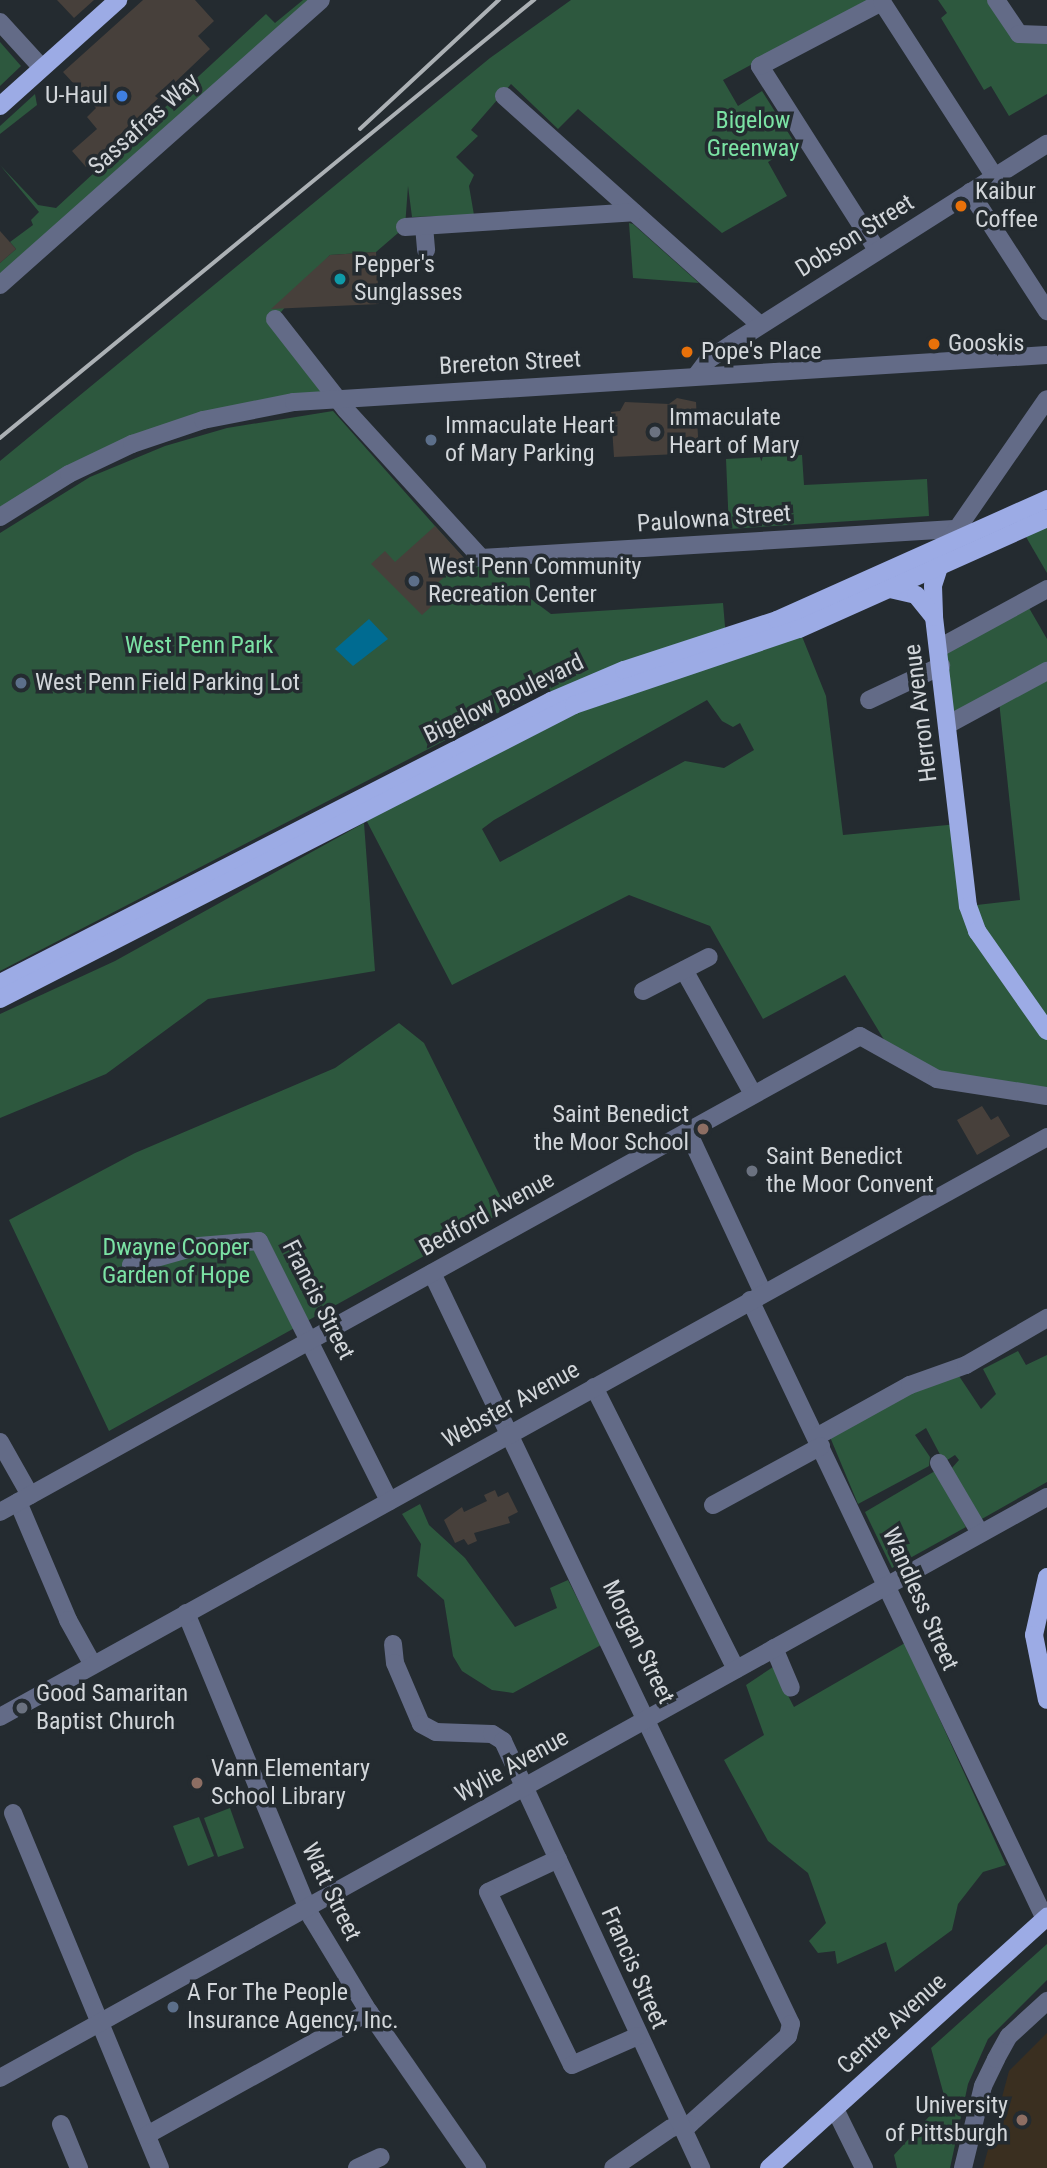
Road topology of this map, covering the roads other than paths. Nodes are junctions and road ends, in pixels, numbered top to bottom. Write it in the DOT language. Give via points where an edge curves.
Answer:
graph roads {
  1 [pos="118,0"];
  2 [pos="321,0"];
  3 [pos="996,0"];
  4 [pos="0,22"];
  5 [pos="1047,35"];
  6 [pos="41,68"];
  7 [pos="504,96"];
  8 [pos="0,106"];
  9 [pos="1047,144"];
  10 [pos="994,176"];
  11 [pos="970,192"];
  12 [pos="634,212"];
  13 [pos="424,226"];
  14 [pos="405,227"];
  15 [pos="426,250"];
  16 [pos="877,250"];
  17 [pos="0,285"];
  18 [pos="1047,311"];
  19 [pos="275,319"];
  20 [pos="760,325"];
  21 [pos="733,343"];
  22 [pos="1047,355"];
  23 [pos="740,374"];
  24 [pos="696,376"];
  25 [pos="337,398"];
  26 [pos="1047,399"];
  27 [pos="1047,499"];
  28 [pos="0,517"];
  29 [pos="1047,518"];
  30 [pos="950,537"];
  31 [pos="938,567"];
  32 [pos="890,589"];
  33 [pos="1047,589"];
  34 [pos="934,617"];
  35 [pos="939,648"];
  36 [pos="941,666"];
  37 [pos="1047,671"];
  38 [pos="869,699"];
  39 [pos="947,725"];
  40 [pos="709,957"];
  41 [pos="684,970"];
  42 [pos="0,983"];
  43 [pos="643,992"];
  44 [pos="0,999"];
  45 [pos="1047,1031"];
  46 [pos="753,1094"];
  47 [pos="1047,1096"];
  48 [pos="688,1132"];
  49 [pos="1047,1137"];
  50 [pos="131,1265"];
  51 [pos="432,1273"];
  52 [pos="756,1297"];
  53 [pos="1047,1318"];
  54 [pos="312,1339"];
  55 [pos="594,1387"];
  56 [pos="510,1433"];
  57 [pos="818,1441"];
  58 [pos="0,1442"];
  59 [pos="939,1463"];
  60 [pos="1047,1497"];
  61 [pos="24,1498"];
  62 [pos="389,1501"];
  63 [pos="713,1505"];
  64 [pos="0,1511"];
  65 [pos="980,1533"];
  66 [pos="1047,1577"];
  67 [pos="886,1586"];
  68 [pos="186,1613"];
  69 [pos="393,1644"];
  70 [pos="774,1648"];
  71 [pos="93,1665"];
  72 [pos="736,1669"];
  73 [pos="791,1688"];
  74 [pos="1047,1700"];
  75 [pos="0,1717"];
  76 [pos="648,1719"];
  77 [pos="523,1788"];
  78 [pos="13,1813"];
  79 [pos="558,1859"];
  80 [pos="307,1908"];
  81 [pos="1046,1918"];
  82 [pos="1047,2001"];
  83 [pos="369,2012"];
  84 [pos="101,2022"];
  85 [pos="638,2036"];
  86 [pos="0,2078"];
  87 [pos="835,2109"];
  88 [pos="61,2124"];
  89 [pos="680,2126"];
  90 [pos="147,2135"];
  91 [pos="381,2157"];
  92 [pos="79,2168"];
  93 [pos="160,2168"];
  94 [pos="357,2168"];
  95 [pos="477,2168"];
  96 [pos="613,2168"];
  97 [pos="701,2168"];
  98 [pos="769,2168"];
  99 [pos="864,2168"];
  100 [pos="964,2168"];
  1 -- 6 [label="main road"];
  2 -- 17 [label="street, Sassafras Way"];
  3 -- 5 [label="street" via="1019,34"];
  4 -- 6 [label="street"];
  6 -- 8 [label="main road"];
  7 -- 12 [label="street"];
  9 -- 10 [label="street, Dobson Street"];
  10 -- 11 [label="street, Dobson Street"];
  10 -- 16 [label="street" via="883,2 760,66"];
  11 -- 16 [label="street, Dobson Street"];
  11 -- 18 [label="street"];
  12 -- 13 [label="street"];
  12 -- 20 [label="street"];
  13 -- 14 [label="street"];
  13 -- 15 [label="street"];
  16 -- 20 [label="street, Dobson Street"];
  19 -- 25 [label="street"];
  20 -- 21 [label="street, Dobson Street"];
  21 -- 23 [label="street" via="732,361"];
  21 -- 24 [label="street, Dobson Street" via="708,360"];
  22 -- 23 [label="street, Brereton Street"];
  23 -- 24 [label="street, Brereton Street"];
  24 -- 25 [label="street, Brereton Street"];
  25 -- 28 [label="street, Brereton Street" via="245,410 164,433 69,474"];
  25 -- 30 [label="street, Paulowna Street" via="477,557"];
  26 -- 30 [label="street, Herron Avenue"];
  27 -- 30 [label="main road, Bigelow Boulevard"];
  29 -- 31 [label="main road, Bigelow Boulevard"];
  30 -- 31 [label="main road, Herron Avenue"];
  30 -- 42 [label="main road, Bigelow Boulevard" via="767,624 624,670 551,701"];
  31 -- 32 [label="main road, Bigelow Boulevard"];
  31 -- 34 [label="main road, Herron Avenue"];
  32 -- 34 [label="main road" via="916,595"];
  32 -- 44 [label="main road, Bigelow Boulevard" via="799,629 574,705"];
  33 -- 35 [label="street"];
  34 -- 35 [label="main road, Herron Avenue"];
  35 -- 36 [label="main road, Herron Avenue"];
  36 -- 38 [label="street"];
  36 -- 39 [label="main road, Herron Avenue"];
  37 -- 39 [label="street"];
  39 -- 45 [label="main road, Herron Avenue" via="968,906 977,931"];
  40 -- 41 [label="street"];
  41 -- 43 [label="street"];
  41 -- 46 [label="street"];
  46 -- 47 [label="street, Bedford Avenue" via="860,1037 937,1079"];
  46 -- 48 [label="street, Bedford Avenue"];
  48 -- 51 [label="street, Bedford Avenue"];
  48 -- 52 [label="street, Wandless Street"];
  49 -- 52 [label="street, Webster Avenue"];
  50 -- 54 [label="street, Francis Street" via="209,1244 259,1241"];
  51 -- 54 [label="street, Bedford Avenue"];
  51 -- 56 [label="street, Morgan Street"];
  52 -- 55 [label="street, Webster Avenue"];
  52 -- 57 [label="street, Wandless Street"];
  53 -- 57 [label="street" via="966,1365 910,1385"];
  54 -- 61 [label="street, Bedford Avenue"];
  54 -- 62 [label="street, Francis Street"];
  55 -- 56 [label="street, Webster Avenue"];
  55 -- 72 [label="street"];
  56 -- 62 [label="street, Webster Avenue"];
  56 -- 76 [label="street, Morgan Street"];
  57 -- 63 [label="street"];
  57 -- 67 [label="street, Wandless Street"];
  58 -- 61 [label="street"];
  59 -- 65 [label="street"];
  60 -- 65 [label="street, Wylie Avenue"];
  61 -- 64 [label="street, Bedford Avenue"];
  61 -- 71 [label="street" via="68,1620"];
  62 -- 68 [label="street, Webster Avenue"];
  65 -- 67 [label="street, Wylie Avenue"];
  66 -- 74 [label="main road" via="1034,1635"];
  67 -- 70 [label="street, Wylie Avenue"];
  67 -- 81 [label="street, Wandless Street"];
  68 -- 71 [label="street, Webster Avenue"];
  68 -- 80 [label="street, Watt Street"];
  69 -- 77 [label="street, Francis Street" via="395,1663 421,1724 436,1732 492,1734 503,1741"];
  70 -- 72 [label="street, Wylie Avenue"];
  70 -- 73 [label="street"];
  71 -- 75 [label="street, Webster Avenue"];
  72 -- 76 [label="street, Wylie Avenue"];
  76 -- 77 [label="street, Wylie Avenue"];
  76 -- 89 [label="street, Morgan Street" via="791,2024 788,2036 690,2124"];
  77 -- 79 [label="street, Francis Street"];
  77 -- 80 [label="street, Wylie Avenue"];
  78 -- 84 [label="street"];
  79 -- 85 [label="street, Francis Street"];
  79 -- 85 [label="street" via="488,1892 572,2065"];
  80 -- 83 [label="street, Watt Street"];
  80 -- 84 [label="street, Wylie Avenue"];
  81 -- 87 [label="main road, Centre Avenue"];
  82 -- 100 [label="street" via="1009,2036 996,2059 983,2086"];
  83 -- 90 [label="street"];
  83 -- 95 [label="street, Watt Street"];
  84 -- 86 [label="street, Wylie Avenue"];
  84 -- 90 [label="street"];
  85 -- 89 [label="street, Francis Street"];
  87 -- 98 [label="main road, Centre Avenue"];
  87 -- 99 [label="street"];
  88 -- 92 [label="street"];
  89 -- 96 [label="street"];
  89 -- 97 [label="street, Francis Street"];
  90 -- 93 [label="street"];
  91 -- 94 [label="street"];
}
